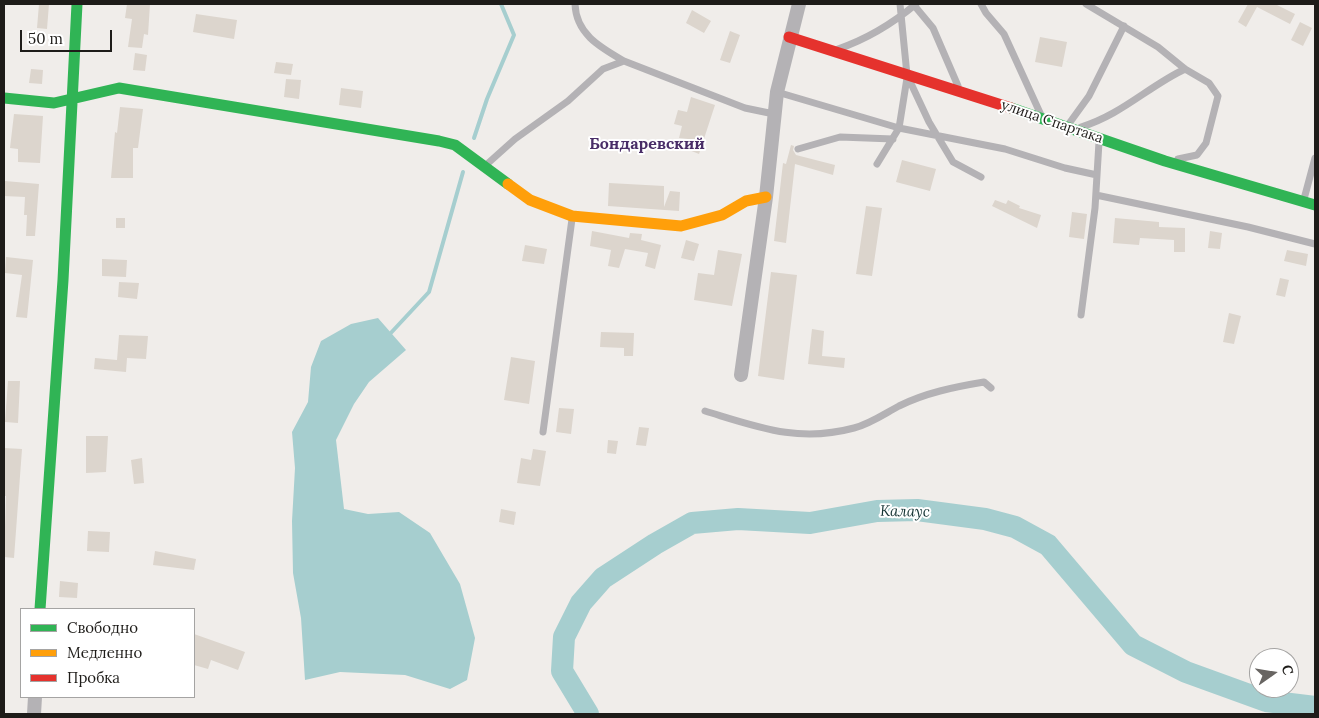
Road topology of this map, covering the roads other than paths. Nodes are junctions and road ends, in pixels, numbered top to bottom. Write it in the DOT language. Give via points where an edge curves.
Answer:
graph roads {
  1 [pos="77,4"];
  2 [pos="575,4"];
  3 [pos="799,4"];
  4 [pos="900,4"];
  5 [pos="914,4"];
  6 [pos="981,4"];
  7 [pos="1086,4"];
  8 [pos="902,16"];
  9 [pos="1124,26"];
  10 [pos="789,37"];
  11 [pos="830,52"];
  12 [pos="624,61"];
  13 [pos="1185,69"];
  14 [pos="908,75"];
  15 [pos="960,91"];
  16 [pos="778,92"];
  17 [pos="4,98"];
  18 [pos="70,101"];
  19 [pos="774,114"];
  20 [pos="1042,119"];
  21 [pos="899,128"];
  22 [pos="1070,128"];
  23 [pos="935,134"];
  24 [pos="1099,138"];
  25 [pos="892,139"];
  26 [pos="798,148"];
  27 [pos="1315,158"];
  28 [pos="1165,161"];
  29 [pos="877,164"];
  30 [pos="484,166"];
  31 [pos="1097,175"];
  32 [pos="981,177"];
  33 [pos="1096,195"];
  34 [pos="766,197"];
  35 [pos="1303,202"];
  36 [pos="1315,205"];
  37 [pos="572,216"];
  38 [pos="1315,244"];
  39 [pos="1081,315"];
  40 [pos="741,375"];
  41 [pos="991,388"];
  42 [pos="704,411"];
  43 [pos="543,432"];
  44 [pos="40,608"];
  45 [pos="35,698"];
  46 [pos="34,714"];
  1 -- 18 [label="street"];
  2 -- 12 [label="lane" via="575,14 587,36"];
  3 -- 10 [label="street"];
  4 -- 8 [label="lane"];
  5 -- 8 [label="lane"];
  5 -- 15 [label="lane" via="933,28"];
  6 -- 20 [label="lane" via="1004,34"];
  7 -- 9 [label="lane"];
  8 -- 11 [label="lane" via="854,43"];
  8 -- 14 [label="lane"];
  9 -- 13 [label="lane"];
  9 -- 22 [label="lane"];
  10 -- 11 [label="street, улица Спартака"];
  10 -- 16 [label="street"];
  11 -- 14 [label="street, улица Спартака"];
  12 -- 19 [label="lane" via="746,108"];
  12 -- 30 [label="lane" via="603,69 568,101"];
  13 -- 22 [label="lane" via="1165,78 1104,120"];
  13 -- 28 [label="lane" via="1209,83 1218,96 1206,143 1197,155"];
  14 -- 15 [label="street, улица Спартака"];
  14 -- 21 [label="lane"];
  14 -- 23 [label="lane"];
  15 -- 20 [label="street, улица Спартака"];
  16 -- 19 [label="street"];
  16 -- 21 [label="lane"];
  17 -- 18 [label="street" via="54,103"];
  18 -- 30 [label="street" via="119,88 439,141 455,145"];
  18 -- 44 [label="street" via="67,209"];
  19 -- 34 [label="street"];
  20 -- 22 [label="street, улица Спартака"];
  21 -- 23 [label="lane"];
  21 -- 25 [label="lane"];
  22 -- 24 [label="street, улица Спартака"];
  23 -- 31 [label="lane" via="1005,149"];
  23 -- 32 [label="lane" via="953,162"];
  24 -- 28 [label="street, улица Спартака"];
  24 -- 31 [label="lane"];
  25 -- 26 [label="lane" via="840,137"];
  25 -- 29 [label="lane"];
  27 -- 35 [label="lane"];
  28 -- 35 [label="street, улица Спартака"];
  30 -- 37 [label="street" via="530,200"];
  31 -- 33 [label="lane"];
  33 -- 38 [label="lane"];
  33 -- 39 [label="lane"];
  34 -- 37 [label="street" via="746,201 722,215 682,226"];
  34 -- 40 [label="street"];
  35 -- 36 [label="street, улица Спартака"];
  37 -- 43 [label="lane"];
  41 -- 42 [label="lane" via="984,382 946,389 920,397 856,428 824,434 795,436"];
  45 -- 46 [label="street"];
}
